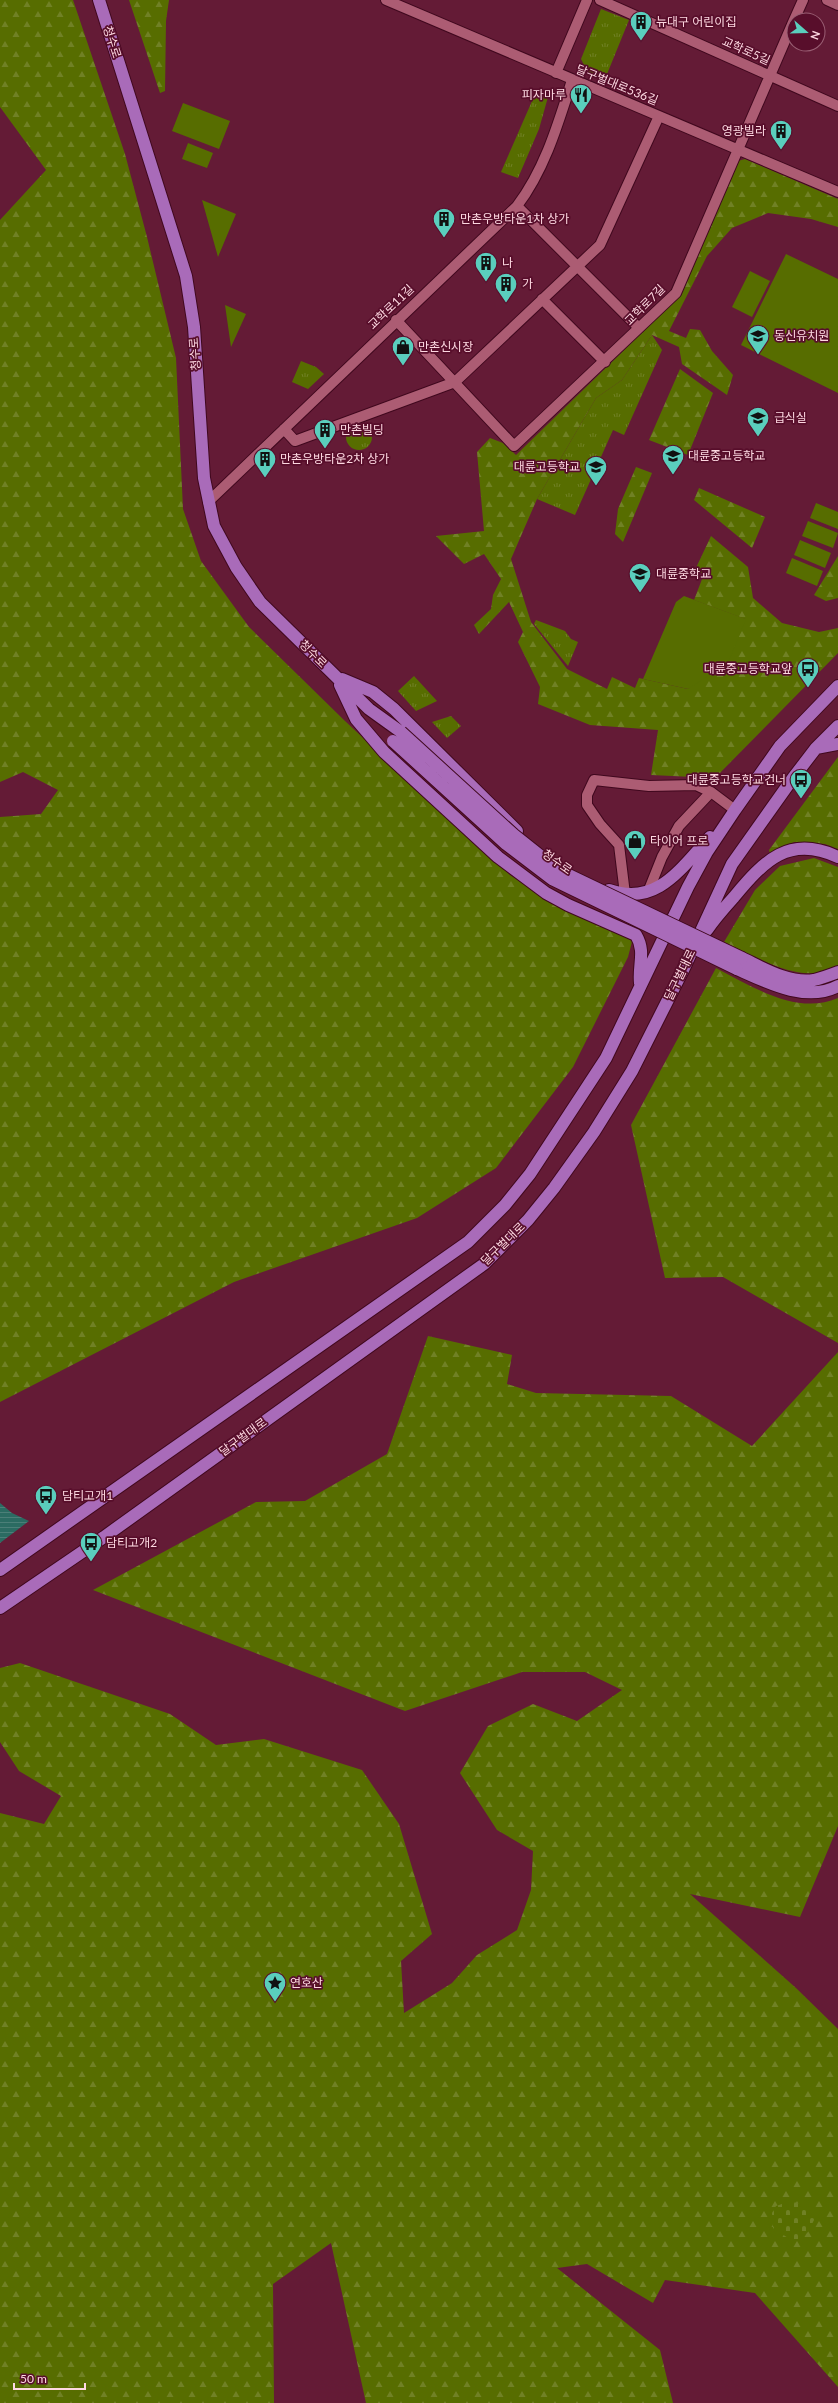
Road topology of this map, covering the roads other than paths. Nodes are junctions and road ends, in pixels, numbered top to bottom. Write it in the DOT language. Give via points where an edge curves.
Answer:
graph roads {
  1 [pos="99,0"];
  2 [pos="386,0"];
  3 [pos="586,0"];
  4 [pos="600,0"];
  5 [pos="803,0"];
  6 [pos="827,0"];
  7 [pos="838,5"];
  8 [pos="798,12"];
  9 [pos="786,38"];
  10 [pos="556,73"];
  11 [pos="769,76"];
  12 [pos="572,80"];
  13 [pos="838,106"];
  14 [pos="659,116"];
  15 [pos="739,149"];
  16 [pos="838,192"];
  17 [pos="517,206"];
  18 [pos="577,267"];
  19 [pos="542,299"];
  20 [pos="396,320"];
  21 [pos="639,328"];
  22 [pos="605,362"];
  23 [pos="455,382"];
  24 [pos="284,429"];
  25 [pos="208,502"];
  26 [pos="336,677"];
  27 [pos="838,686"];
  28 [pos="838,726"];
  29 [pos="397,737"];
  30 [pos="838,744"];
  31 [pos="816,748"];
  32 [pos="711,792"];
  33 [pos="732,815"];
  34 [pos="838,857"];
  35 [pos="648,892"];
  36 [pos="625,894"];
  37 [pos="684,968"];
  38 [pos="838,972"];
  39 [pos="838,986"];
  40 [pos="640,988"];
  41 [pos="0,1570"];
  42 [pos="0,1608"];
  1 -- 25 [label="main road, 청수로" via="186,276 194,327"];
  2 -- 10 [label="street, 달구벌대로536길"];
  3 -- 10 [label="street"];
  4 -- 11 [label="street, 교학로5길"];
  5 -- 8 [label="street, 교학로7길"];
  6 -- 7 [label="street"];
  9 -- 11 [label="street, 교학로7길"];
  10 -- 12 [label="street, 달구벌대로536길"];
  11 -- 13 [label="street, 교학로5길"];
  11 -- 15 [label="street, 교학로7길"];
  12 -- 14 [label="street, 달구벌대로536길"];
  12 -- 17 [label="street, 교학로11길" via="552,140 531,188"];
  14 -- 15 [label="street, 달구벌대로536길"];
  14 -- 18 [label="street" via="600,245"];
  15 -- 16 [label="street, 달구벌대로536길"];
  15 -- 21 [label="street, 교학로7길" via="676,293"];
  17 -- 18 [label="street"];
  17 -- 20 [label="street, 교학로11길"];
  18 -- 19 [label="street"];
  18 -- 21 [label="street"];
  19 -- 22 [label="street"];
  19 -- 23 [label="street"];
  20 -- 23 [label="street, 교학로7길"];
  20 -- 24 [label="street, 교학로11길"];
  21 -- 22 [label="street, 교학로7길"];
  22 -- 23 [label="street, 교학로7길" via="514,446"];
  23 -- 24 [label="street" via="296,441"];
  24 -- 25 [label="street, 교학로11길"];
  25 -- 26 [label="main road, 청수로" via="217,532 245,582 260,602"];
  26 -- 29 [label="main road, 청수로"];
  26 -- 36 [label="main road, 청수로" via="373,692 529,842 567,871 601,887"];
  26 -- 40 [label="main road" via="356,720 384,752 498,857 568,905 636,935 641,944 643,958 639,976"];
  27 -- 33 [label="main road" via="780,746"];
  28 -- 31 [label="main road, 달구벌대로"];
  29 -- 38 [label="main road, bridge" via="558,870 772,972 796,979 813,980"];
  29 -- 39 [label="main road, bridge" via="506,844 552,879 774,986 805,992"];
  30 -- 31 [label="main road"];
  31 -- 37 [label="main road, 달구벌대로" via="732,864"];
  32 -- 33 [label="street"];
  32 -- 35 [label="street" via="678,826"];
  32 -- 36 [label="street" via="696,785 649,786 594,780 587,794 587,805 619,845"];
  33 -- 35 [label="main road" via="676,874"];
  33 -- 40 [label="main road" via="692,880"];
  34 -- 37 [label="main road" via="810,848 795,849 755,871 710,925"];
  35 -- 36 [label="main road"];
  37 -- 42 [label="main road, 달구벌대로" via="632,1071 578,1156 528,1220 484,1264"];
  40 -- 41 [label="main road" via="606,1058 547,1149 504,1205 468,1242"];
}
